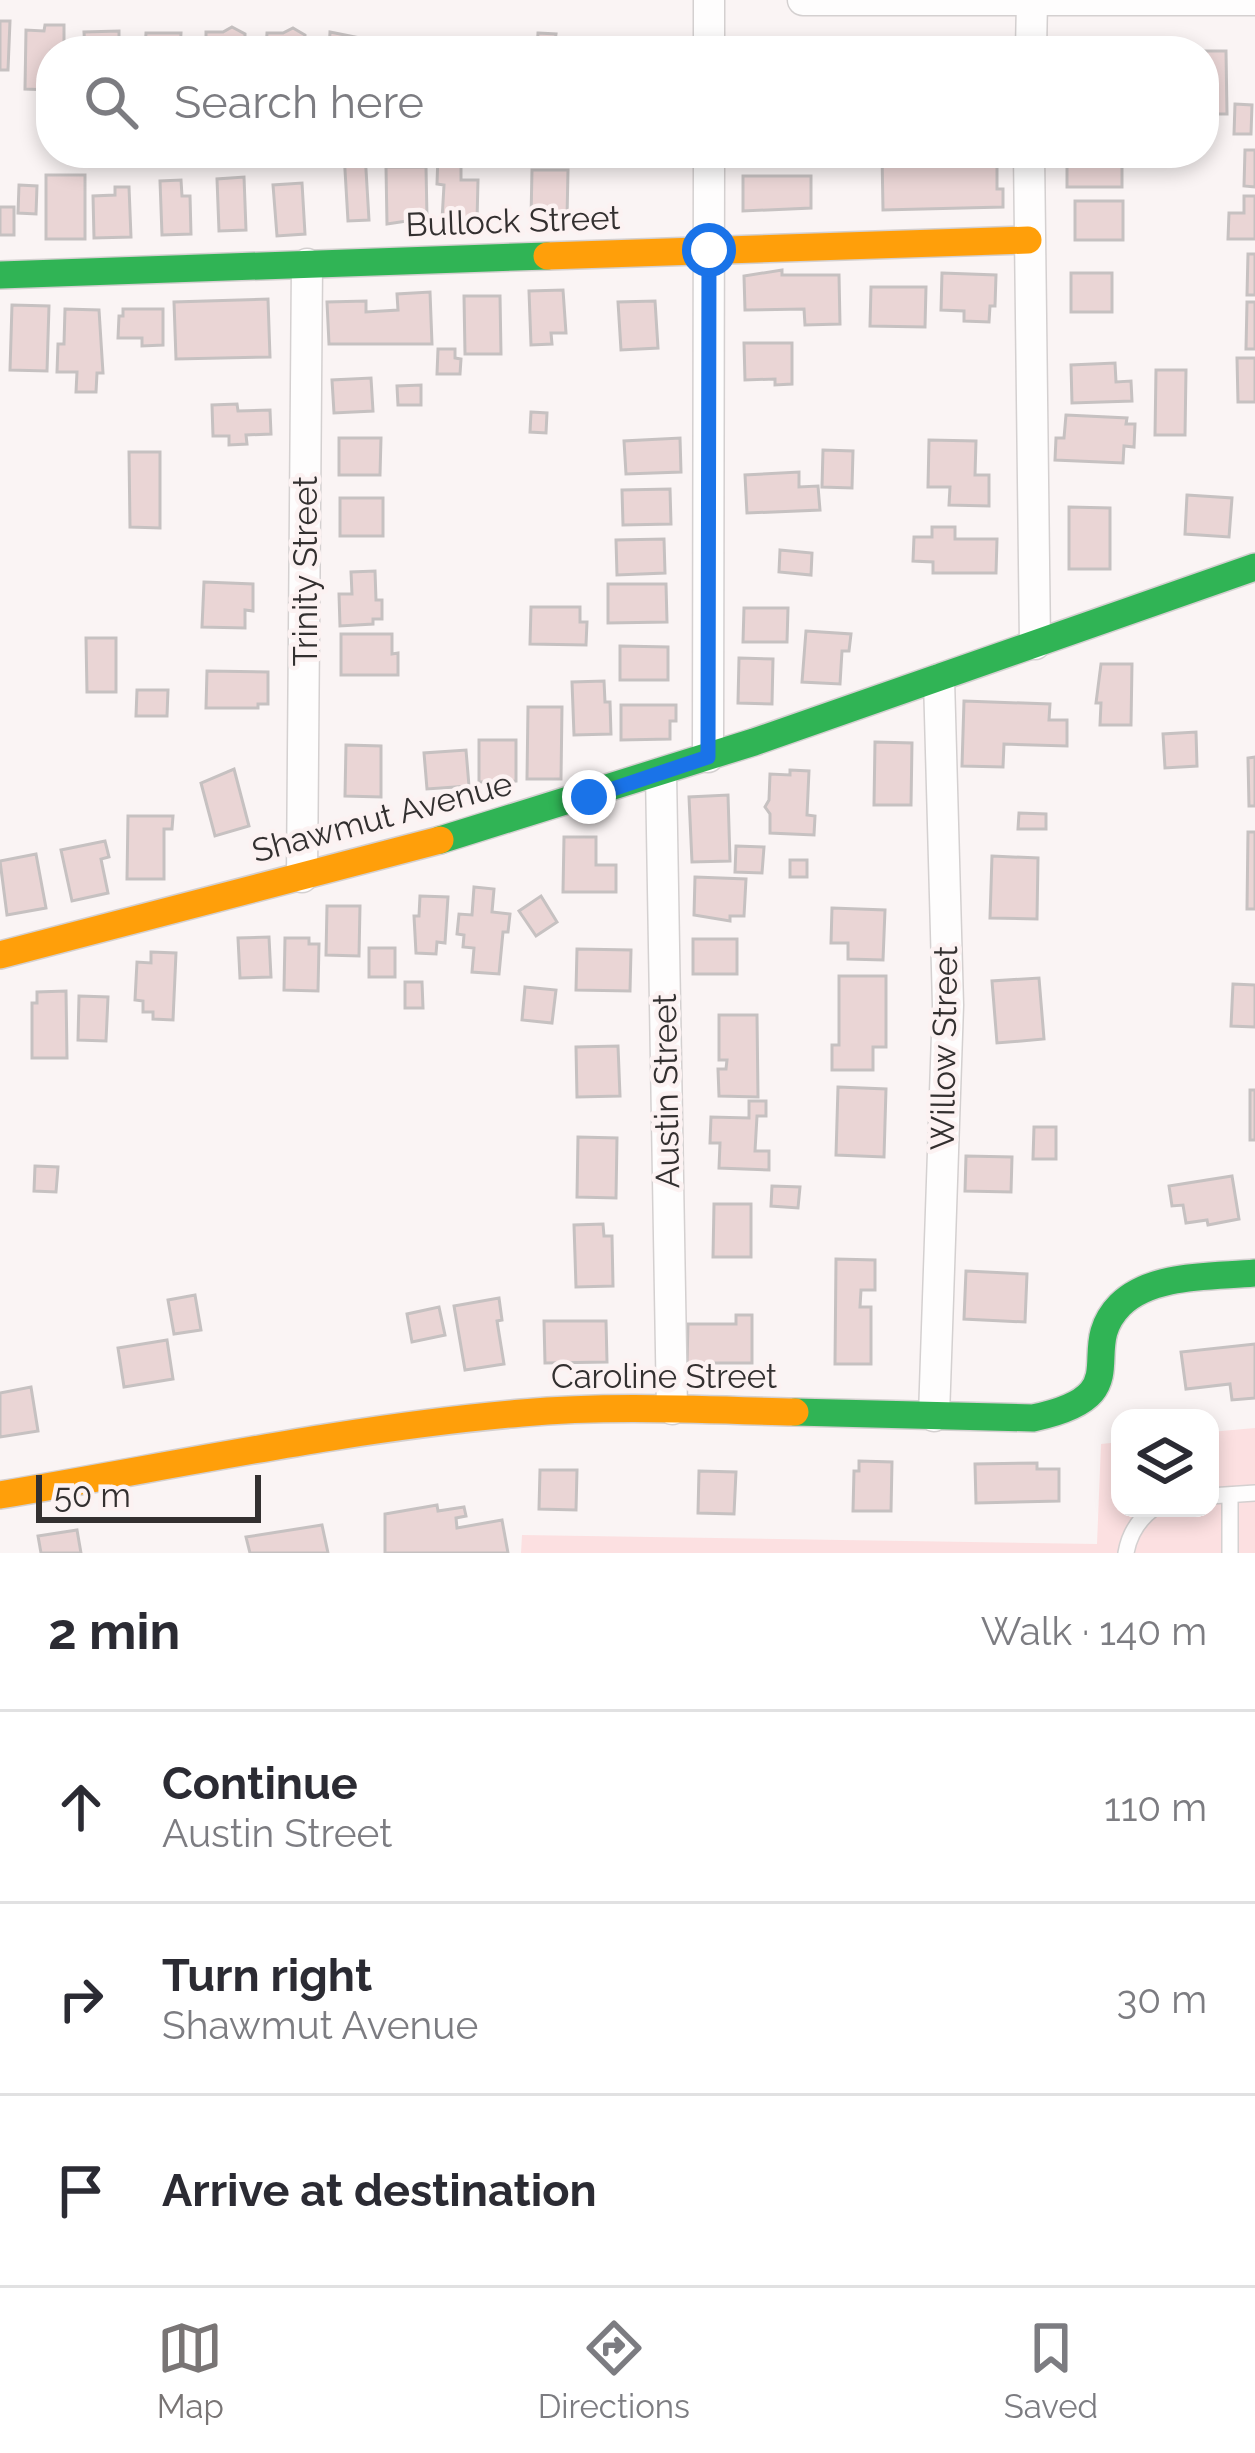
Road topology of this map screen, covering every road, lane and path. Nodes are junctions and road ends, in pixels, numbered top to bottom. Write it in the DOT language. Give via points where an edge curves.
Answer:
graph roads {
  1 [pos="710,0"];
  2 [pos="802,0"];
  3 [pos="1255,0"];
  4 [pos="1031,1"];
  5 [pos="710,36"];
  6 [pos="1031,36"];
  7 [pos="709,168"];
  8 [pos="1029,168"];
  9 [pos="1028,240"];
  10 [pos="709,250"];
  11 [pos="307,264"];
  12 [pos="0,274"];
  13 [pos="1255,567"];
  14 [pos="1035,644"];
  15 [pos="939,679"];
  16 [pos="708,757"];
  17 [pos="661,773"];
  18 [pos="302,877"];
  19 [pos="0,956"];
  20 [pos="1255,1273"];
  21 [pos="671,1409"];
  22 [pos="934,1416"];
  23 [pos="1255,1493"];
  24 [pos="0,1495"];
  25 [pos="1219,1496"];
  26 [pos="1229,1496"];
  27 [pos="1142,1517"];
  28 [pos="1126,1553"];
  29 [pos="1230,1553"];
  1 -- 5 [label="street"];
  2 -- 4 [label="street"];
  3 -- 4 [label="street"];
  4 -- 6 [label="street"];
  7 -- 10 [label="street"];
  8 -- 9 [label="street"];
  9 -- 10 [label="street, Bullock Street"];
  9 -- 14 [label="street"];
  10 -- 11 [label="street, Bullock Street"];
  10 -- 16 [label="street"];
  11 -- 12 [label="street, Bullock Street"];
  11 -- 18 [label="street, Trinity Street"];
  13 -- 14 [label="street, Shawmut Avenue"];
  14 -- 15 [label="street, Shawmut Avenue"];
  15 -- 16 [label="street, Shawmut Avenue"];
  15 -- 22 [label="street, Willow Street" via="948,1005"];
  16 -- 17 [label="street, Shawmut Avenue"];
  17 -- 18 [label="street, Shawmut Avenue"];
  17 -- 21 [label="street, Austin Street"];
  18 -- 19 [label="street, Shawmut Avenue"];
  20 -- 22 [label="street, Caroline Street" via="1150,1286 1125,1300 1108,1324 1096,1386 1080,1406 1033,1418"];
  21 -- 22 [label="street, Caroline Street"];
  21 -- 24 [label="street, Caroline Street" via="478,1417"];
  23 -- 26 [label="lane"];
  25 -- 26 [label="lane"];
  26 -- 29 [label="lane"];
  27 -- 28 [label="lane"];
}
